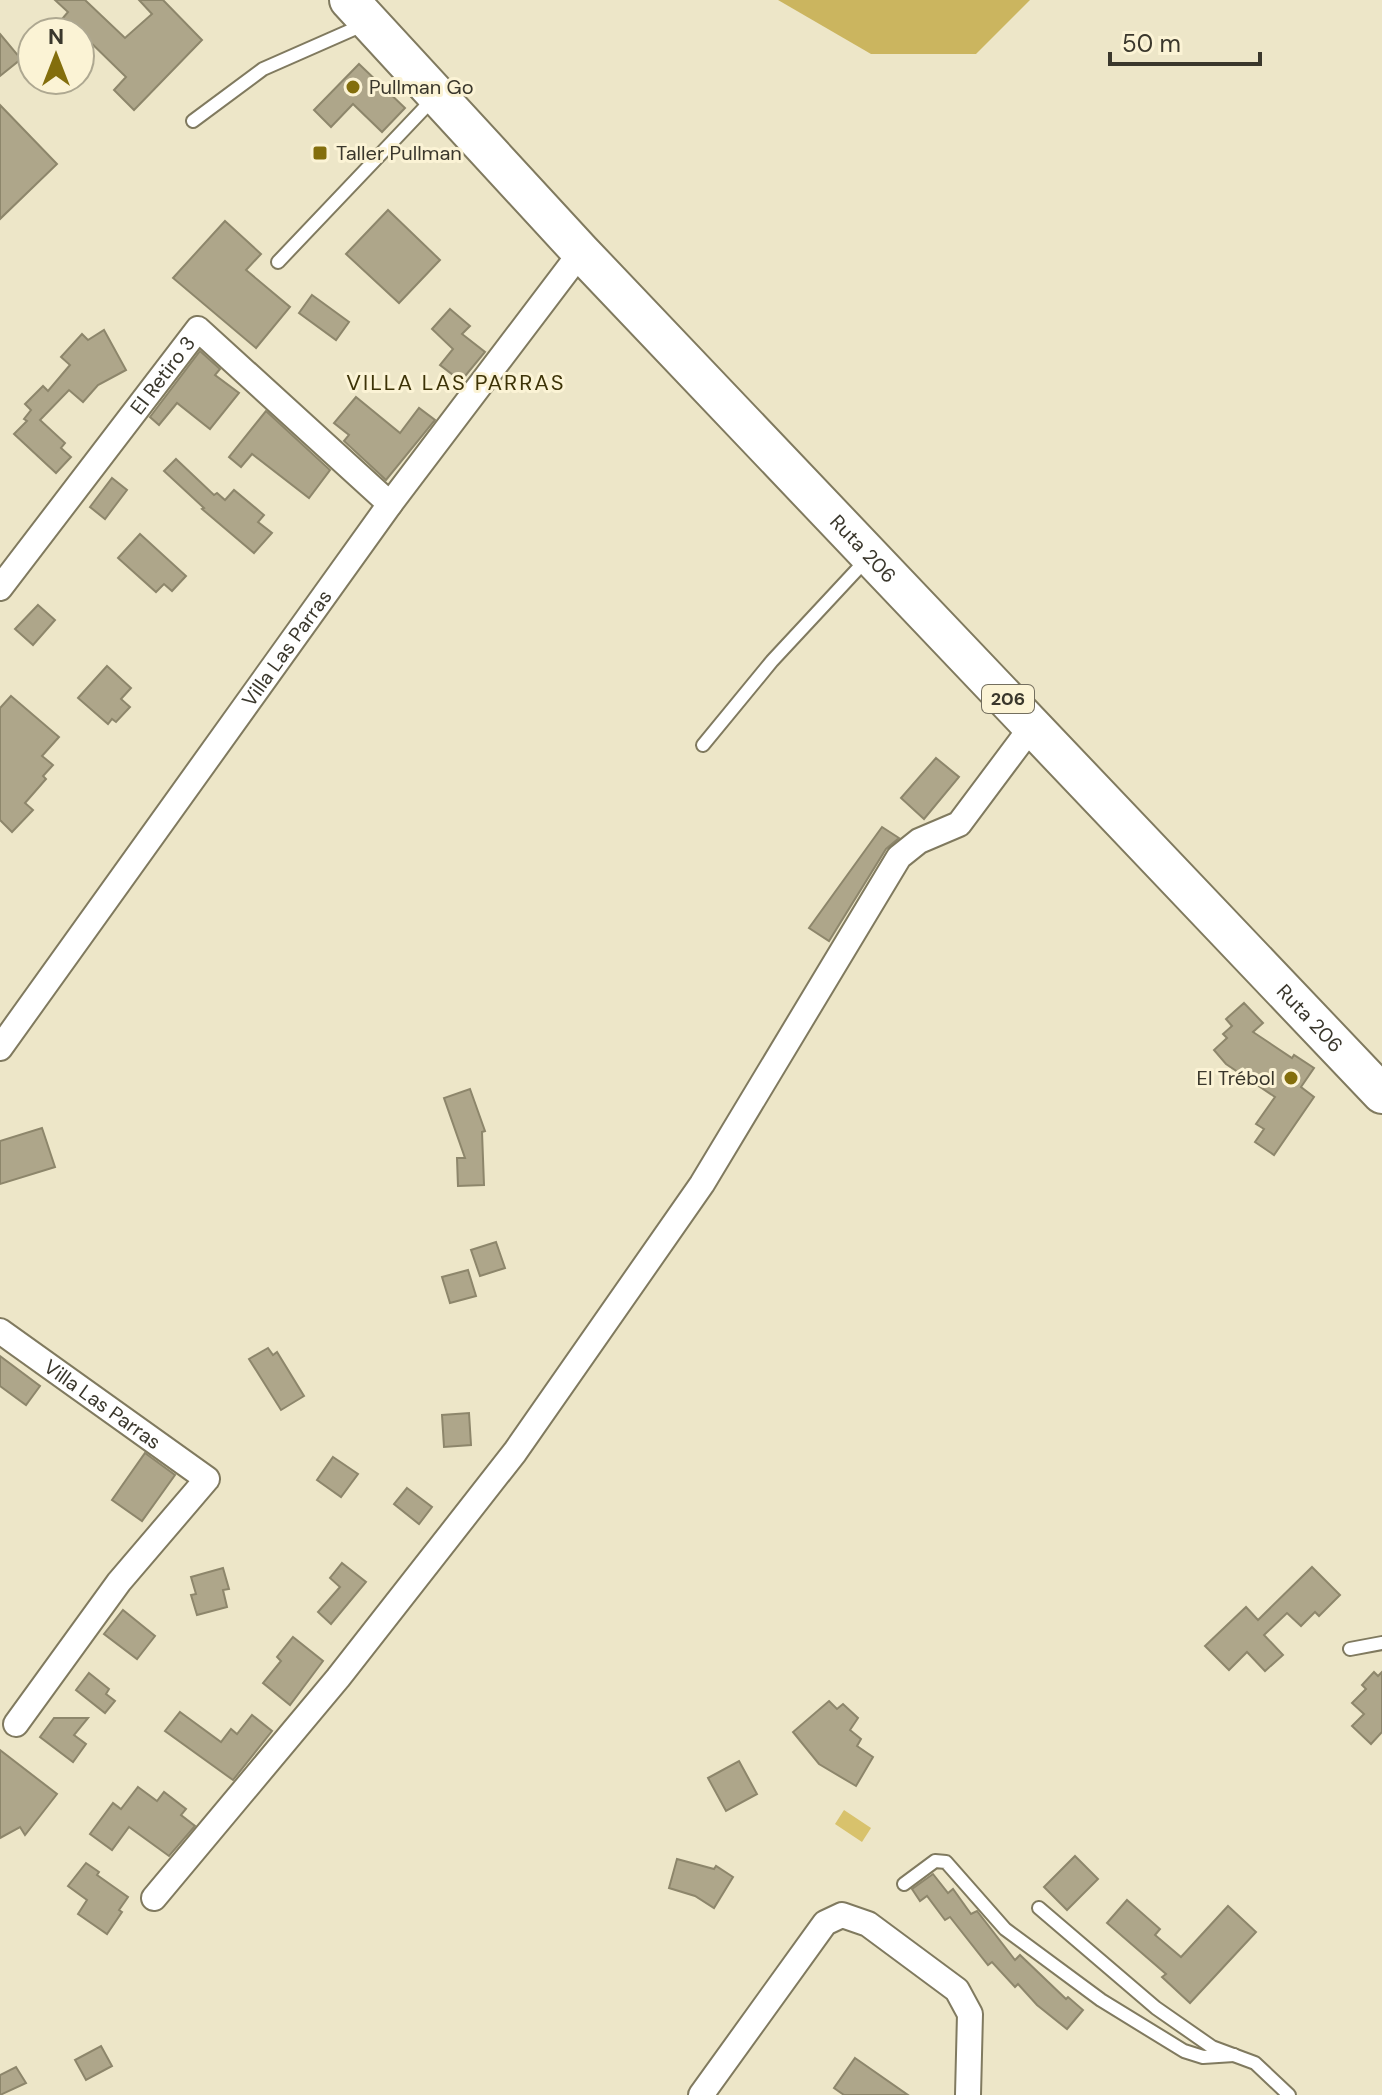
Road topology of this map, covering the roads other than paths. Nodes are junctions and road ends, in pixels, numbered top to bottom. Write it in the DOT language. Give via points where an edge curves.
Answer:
graph roads {
  1 [pos="359,11"];
  2 [pos="437,95"];
  3 [pos="193,121"];
  4 [pos="581,252"];
  5 [pos="278,262"];
  6 [pos="390,504"];
  7 [pos="871,555"];
  8 [pos="1,585"];
  9 [pos="1033,725"];
  10 [pos="703,745"];
  11 [pos="0,1048"];
  12 [pos="1382,1094"];
  13 [pos="0,1331"];
  14 [pos="1382,1643"];
  15 [pos="1350,1649"];
  16 [pos="16,1724"];
  17 [pos="904,1884"];
  18 [pos="154,1898"];
  19 [pos="1039,1908"];
  20 [pos="1234,2055"];
  21 [pos="701,2095"];
  22 [pos="968,2095"];
  23 [pos="1289,2095"];
  1 -- 2 [label="highway, Ruta 206 / 206"];
  1 -- 3 [label="lane" via="263,69"];
  2 -- 4 [label="highway, Ruta 206 / 206"];
  2 -- 5 [label="lane"];
  4 -- 6 [label="street, Villa Las Parras"];
  4 -- 7 [label="highway, Ruta 206 / 206"];
  6 -- 8 [label="street, El Retiro 3" via="198,329"];
  6 -- 11 [label="street, Villa Las Parras"];
  7 -- 9 [label="highway, Ruta 206 / 206"];
  7 -- 10 [label="lane"];
  9 -- 12 [label="highway, Ruta 206 / 206"];
  9 -- 18 [label="street" via="959,824 919,841 899,857 702,1184 515,1452 338,1678"];
  13 -- 16 [label="street, Villa Las Parras" via="207,1479 119,1582"];
  14 -- 15 [label="lane"];
  17 -- 20 [label="lane" via="935,1861 946,1862 1005,1929 1090,1993 1184,2051 1203,2057"];
  19 -- 20 [label="lane" via="1156,2008 1212,2047"];
  20 -- 23 [label="lane" via="1255,2063"];
  21 -- 22 [label="street" via="825,1923 842,1915 868,1924 957,1990 970,2014"];
}
